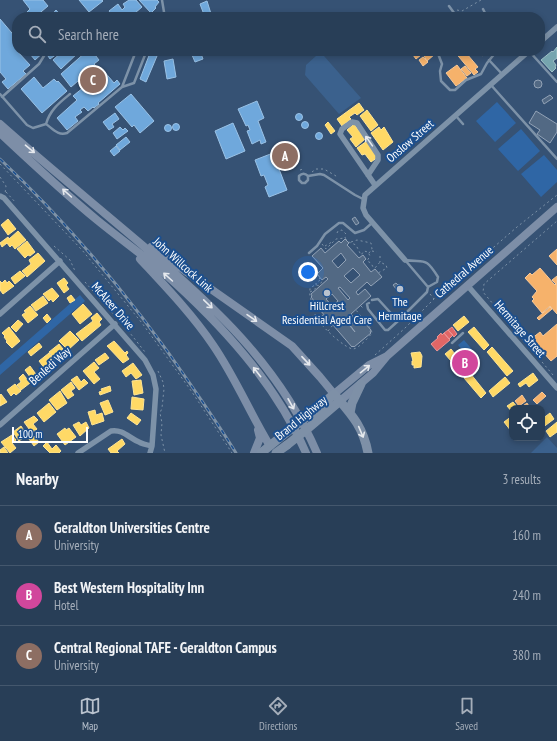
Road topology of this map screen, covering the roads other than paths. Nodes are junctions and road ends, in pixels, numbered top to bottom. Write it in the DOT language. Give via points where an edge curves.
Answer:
graph roads {
  1 [pos="162,0"];
  2 [pos="449,6"];
  3 [pos="483,9"];
  4 [pos="164,12"];
  5 [pos="453,12"];
  6 [pos="484,12"];
  7 [pos="557,27"];
  8 [pos="545,38"];
  9 [pos="44,56"];
  10 [pos="134,56"];
  11 [pos="145,56"];
  12 [pos="439,56"];
  13 [pos="492,56"];
  14 [pos="523,56"];
  15 [pos="534,56"];
  16 [pos="489,60"];
  17 [pos="502,74"];
  18 [pos="557,82"];
  19 [pos="491,84"];
  20 [pos="122,87"];
  21 [pos="70,94"];
  22 [pos="1,95"];
  23 [pos="456,115"];
  24 [pos="0,124"];
  25 [pos="46,124"];
  26 [pos="463,124"];
  27 [pos="0,133"];
  28 [pos="557,159"];
  29 [pos="368,175"];
  30 [pos="308,176"];
  31 [pos="375,185"];
  32 [pos="2,196"];
  33 [pos="84,196"];
  34 [pos="364,199"];
  35 [pos="557,207"];
  36 [pos="96,219"];
  37 [pos="372,222"];
  38 [pos="309,253"];
  39 [pos="405,260"];
  40 [pos="60,261"];
  41 [pos="467,285"];
  42 [pos="428,287"];
  43 [pos="372,300"];
  44 [pos="369,303"];
  45 [pos="0,314"];
  46 [pos="398,321"];
  47 [pos="115,324"];
  48 [pos="463,333"];
  49 [pos="452,343"];
  50 [pos="387,356"];
  51 [pos="320,377"];
  52 [pos="361,384"];
  53 [pos="344,386"];
  54 [pos="557,388"];
  55 [pos="337,398"];
  56 [pos="350,413"];
  57 [pos="257,423"];
  58 [pos="0,425"];
  59 [pos="152,446"];
  60 [pos="271,449"];
  61 [pos="78,453"];
  62 [pos="150,453"];
  63 [pos="254,453"];
  64 [pos="261,453"];
  65 [pos="276,453"];
  66 [pos="306,453"];
  67 [pos="317,453"];
  68 [pos="368,453"];
  1 -- 4 [label="lane"];
  2 -- 5 [label="lane"];
  3 -- 6 [label="lane"];
  7 -- 8 [label="street"];
  9 -- 22 [label="lane" via="39,64"];
  10 -- 20 [label="lane"];
  11 -- 20 [label="lane" via="134,83"];
  12 -- 16 [label="lane" via="442,64 441,81 450,90 455,90 466,80 481,74"];
  13 -- 16 [label="lane"];
  14 -- 17 [label="street, Onslow Street"];
  15 -- 18 [label="lane"];
  16 -- 17 [label="lane"];
  17 -- 19 [label="street, Onslow Street"];
  19 -- 23 [label="street, Onslow Street"];
  19 -- 28 [label="lane"];
  20 -- 25 [label="lane" via="67,133 59,134"];
  21 -- 25 [label="lane" via="52,110"];
  22 -- 25 [label="lane" via="27,125 33,128"];
  23 -- 26 [label="lane"];
  23 -- 31 [label="street, Onslow Street"];
  24 -- 33 [label="main road, John Willcock Link, one-way"];
  36 -- 27 [label="main road, John Willcock Link, one-way"];
  29 -- 29 [label="street, one-way" via="378,160 378,155 357,123 352,122 342,129 340,134"];
  29 -- 31 [label="street"];
  30 -- 34 [label="lane" via="324,175"];
  31 -- 34 [label="street, Onslow Street"];
  32 -- 40 [label="street, McAleer Drive"];
  33 -- 51 [label="main road, one-way" via="144,242 292,346"];
  33 -- 67 [label="main road, John Willcock Link, one-way" via="190,287 232,327 282,388"];
  34 -- 37 [label="street" via="363,208"];
  35 -- 41 [label="main road, Cathedral Avenue"];
  36 -- 57 [label="main road" via="170,291 212,344"];
  66 -- 36 [label="main road, John Willcock Link, one-way" via="264,380 233,342 203,309 163,272"];
  37 -- 38 [label="lane" via="364,230 355,233 343,223 339,223 325,234"];
  37 -- 39 [label="street"];
  39 -- 42 [label="lane"];
  39 -- 42 [label="lane" via="424,260 429,264 438,277 437,282"];
  40 -- 45 [label="street"];
  40 -- 47 [label="street, McAleer Drive"];
  41 -- 50 [label="main road, Cathedral Avenue"];
  41 -- 54 [label="street, Hermitage Street"];
  42 -- 46 [label="lane" via="427,292"];
  43 -- 46 [label="lane" via="378,299"];
  44 -- 46 [label="lane" via="368,309 385,330"];
  47 -- 58 [label="street, Benledi Way"];
  47 -- 59 [label="street, McAleer Drive" via="145,360 153,375 156,390"];
  48 -- 49 [label="lane"];
  50 -- 52 [label="main road, Cathedral Avenue"];
  53 -- 50 [label="main road, Cathedral Avenue, one-way" via="369,365"];
  51 -- 53 [label="main road"];
  51 -- 55 [label="main road"];
  52 -- 55 [label="main road, Cathedral Avenue"];
  52 -- 56 [label="highway"];
  53 -- 55 [label="main road, Cathedral Avenue"];
  55 -- 56 [label="highway"];
  55 -- 60 [label="highway, Cathedral Avenue, bridge" via="282,436"];
  55 -- 65 [label="highway, Brand Highway, bridge" via="316,422"];
  56 -- 68 [label="highway, one-way" via="358,422"];
  57 -- 60 [label="main road"];
  57 -- 63 [label="main road" via="260,438"];
  59 -- 61 [label="street" via="139,443 117,430 111,431"];
  59 -- 62 [label="street, McAleer Drive"];
  60 -- 64 [label="highway, Cathedral Avenue"];
}
